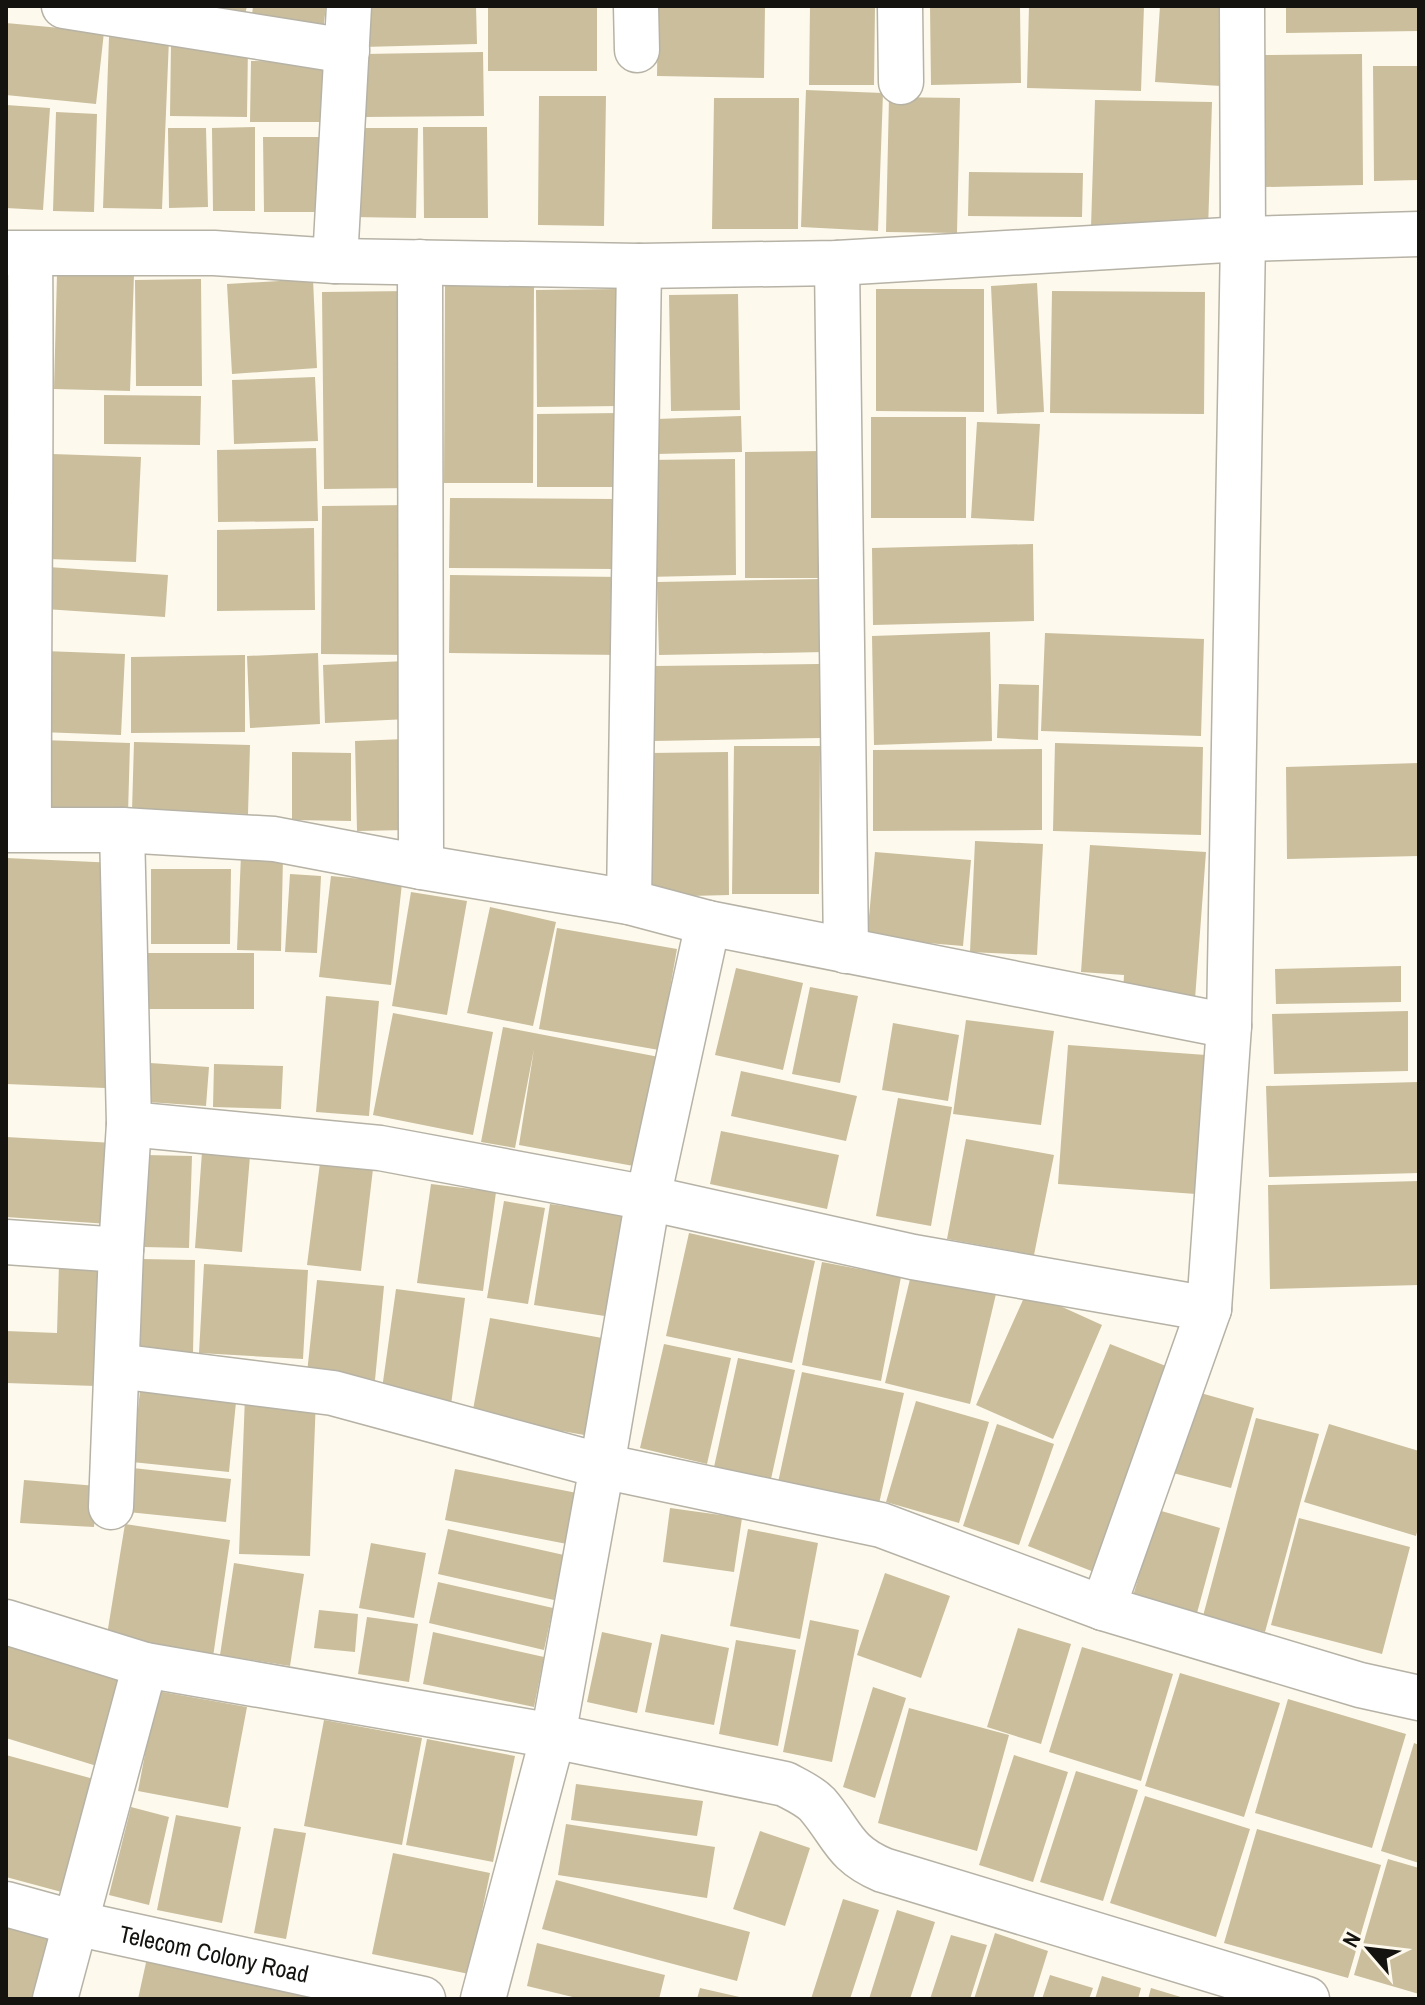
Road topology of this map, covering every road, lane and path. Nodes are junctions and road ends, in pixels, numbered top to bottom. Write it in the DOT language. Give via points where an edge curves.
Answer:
graph roads {
  1 [pos="64,6"];
  2 [pos="349,6"];
  3 [pos="636,6"];
  4 [pos="900,6"];
  5 [pos="1242,6"];
  6 [pos="637,50"];
  7 [pos="347,51"];
  8 [pos="901,82"];
  9 [pos="1419,234"];
  10 [pos="1243,239"];
  11 [pos="18,254"];
  12 [pos="335,261"];
  13 [pos="420,262"];
  14 [pos="837,263"];
  15 [pos="639,266"];
  16 [pos="17,829"];
  17 [pos="122,830"];
  18 [pos="421,867"];
  19 [pos="629,902"];
  20 [pos="708,923"];
  21 [pos="846,951"];
  22 [pos="1229,1026"];
  23 [pos="129,1124"];
  24 [pos="648,1198"];
  25 [pos="6,1242"];
  26 [pos="121,1250"];
  27 [pos="1209,1309"];
  28 [pos="117,1366"];
  29 [pos="602,1466"];
  30 [pos="111,1507"];
  31 [pos="1103,1608"];
  32 [pos="6,1622"];
  33 [pos="145,1665"];
  34 [pos="1419,1698"];
  35 [pos="553,1736"];
  36 [pos="6,1904"];
  37 [pos="75,1923"];
  38 [pos="55,1999"];
  39 [pos="423,1999"];
  40 [pos="483,1999"];
  41 [pos="1307,1999"];
  1 -- 7 [label="street"];
  2 -- 7 [label="street"];
  3 -- 6 [label="street"];
  4 -- 8 [label="street"];
  5 -- 10 [label="street"];
  7 -- 12 [label="street"];
  9 -- 10 [label="street"];
  10 -- 14 [label="street"];
  10 -- 22 [label="street"];
  11 -- 12 [label="street" via="214,253"];
  11 -- 16 [label="street" via="31,375 28,630"];
  12 -- 13 [label="street"];
  13 -- 15 [label="street"];
  13 -- 18 [label="street"];
  14 -- 15 [label="street"];
  14 -- 21 [label="street"];
  15 -- 19 [label="street"];
  16 -- 17 [label="street"];
  17 -- 18 [label="street" via="274,839"];
  17 -- 23 [label="street"];
  18 -- 19 [label="street"];
  19 -- 20 [label="street"];
  20 -- 21 [label="street"];
  20 -- 24 [label="street"];
  21 -- 22 [label="street"];
  22 -- 27 [label="street"];
  23 -- 24 [label="street" via="380,1148"];
  23 -- 26 [label="street"];
  24 -- 27 [label="street" via="913,1257"];
  24 -- 29 [label="street"];
  25 -- 26 [label="street"];
  26 -- 28 [label="street"];
  27 -- 31 [label="street"];
  28 -- 29 [label="street" via="333,1393"];
  28 -- 30 [label="street"];
  29 -- 31 [label="street" via="881,1525"];
  29 -- 35 [label="street"];
  31 -- 34 [label="street"];
  32 -- 33 [label="street"];
  33 -- 35 [label="street"];
  33 -- 37 [label="street"];
  35 -- 40 [label="street"];
  35 -- 41 [label="street" via="785,1784 816,1803 851,1851 883,1870"];
  36 -- 37 [label="street, Telecom Colony Road"];
  37 -- 38 [label="street"];
  37 -- 39 [label="street, Telecom Colony Road"];
}
